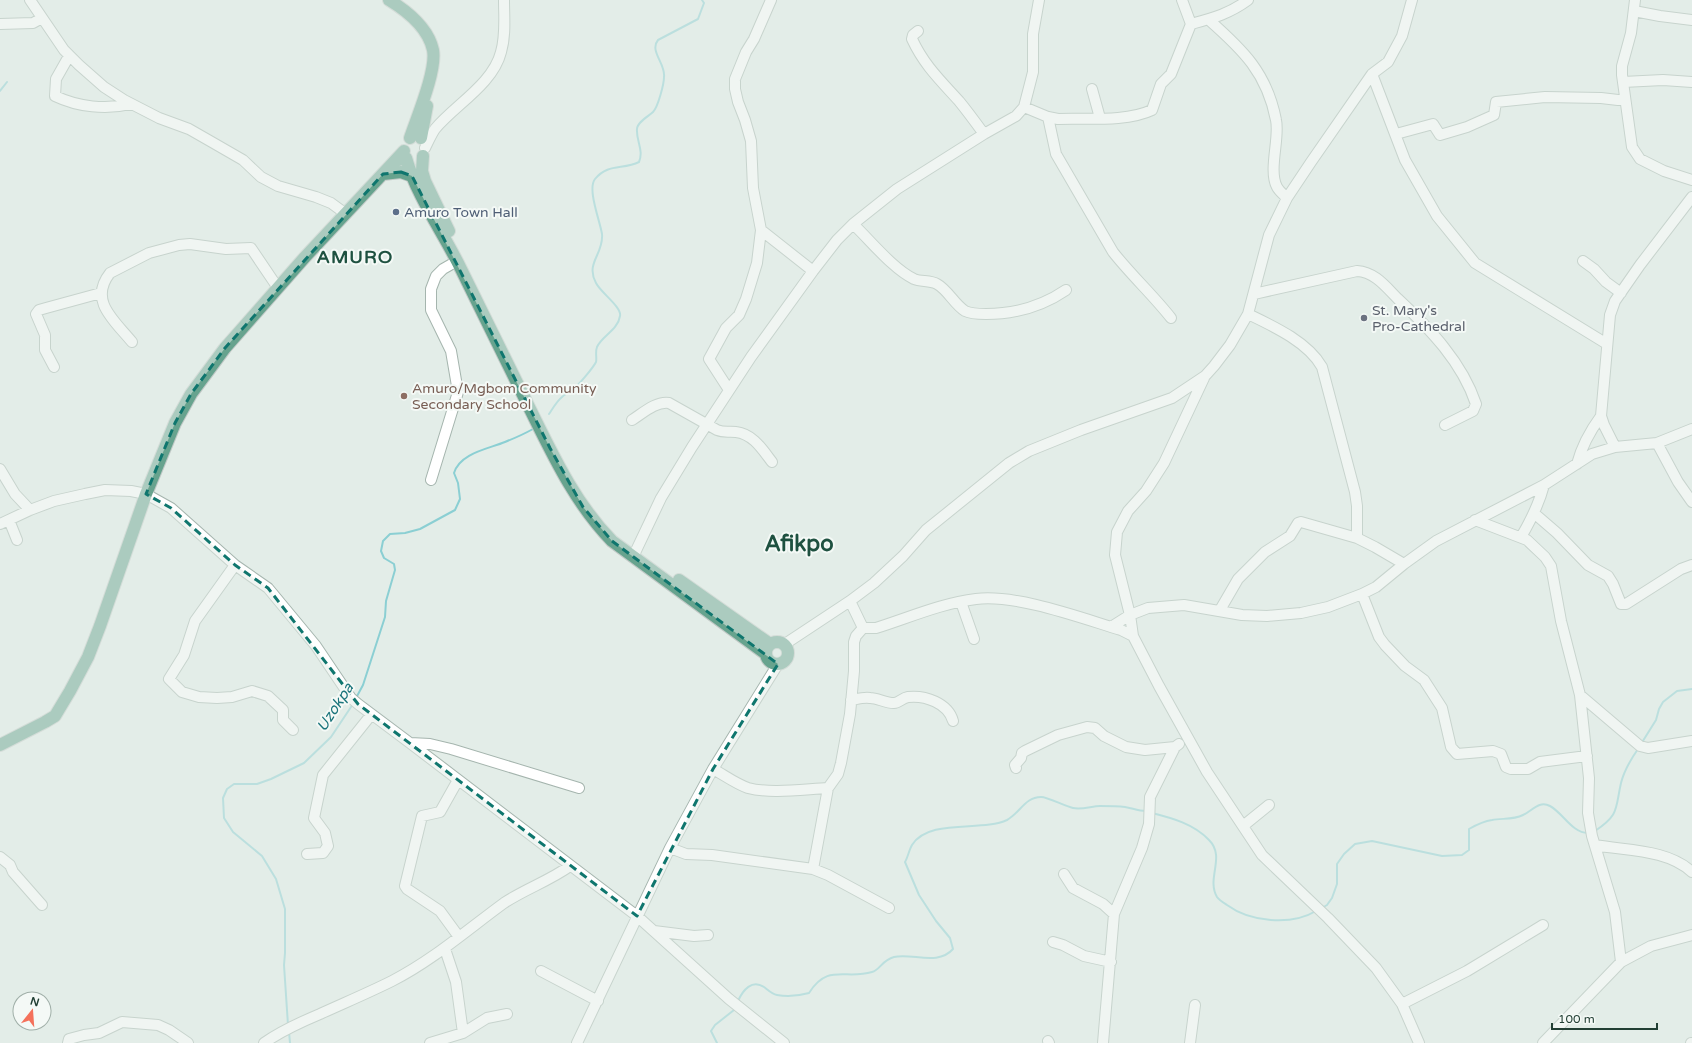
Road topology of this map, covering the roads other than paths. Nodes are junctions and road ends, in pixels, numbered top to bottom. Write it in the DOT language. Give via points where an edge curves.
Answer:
graph roads {
  1 [pos="30,0"];
  2 [pos="389,0"];
  3 [pos="398,0"];
  4 [pos="504,0"];
  5 [pos="771,0"];
  6 [pos="1039,0"];
  7 [pos="1182,0"];
  8 [pos="1248,0"];
  9 [pos="1412,0"];
  10 [pos="1636,0"];
  11 [pos="1634,11"];
  12 [pos="42,18"];
  13 [pos="1209,20"];
  14 [pos="1692,20"];
  15 [pos="0,24"];
  16 [pos="1191,24"];
  17 [pos="918,31"];
  18 [pos="69,56"];
  19 [pos="1372,74"];
  20 [pos="1623,82"];
  21 [pos="1692,82"];
  22 [pos="1092,89"];
  23 [pos="1625,99"];
  24 [pos="131,104"];
  25 [pos="1024,107"];
  26 [pos="1048,117"];
  27 [pos="425,118"];
  28 [pos="1100,118"];
  29 [pos="443,121"];
  30 [pos="984,134"];
  31 [pos="1396,134"];
  32 [pos="420,145"];
  33 [pos="402,156"];
  34 [pos="383,174"];
  35 [pos="412,176"];
  36 [pos="1692,180"];
  37 [pos="1287,198"];
  38 [pos="1692,198"];
  39 [pos="346,214"];
  40 [pos="853,224"];
  41 [pos="761,230"];
  42 [pos="1583,260"];
  43 [pos="457,261"];
  44 [pos="813,270"];
  45 [pos="278,288"];
  46 [pos="1066,290"];
  47 [pos="101,293"];
  48 [pos="1621,293"];
  49 [pos="1254,294"];
  50 [pos="1248,314"];
  51 [pos="1171,318"];
  52 [pos="132,342"];
  53 [pos="1607,344"];
  54 [pos="54,367"];
  55 [pos="1205,376"];
  56 [pos="729,390"];
  57 [pos="1175,396"];
  58 [pos="1192,404"];
  59 [pos="1601,416"];
  60 [pos="632,420"];
  61 [pos="707,424"];
  62 [pos="1445,425"];
  63 [pos="1692,429"];
  64 [pos="1656,443"];
  65 [pos="1615,447"];
  66 [pos="772,462"];
  67 [pos="1577,464"];
  68 [pos="0,469"];
  69 [pos="431,480"];
  70 [pos="1544,485"];
  71 [pos="146,494"];
  72 [pos="1692,502"];
  73 [pos="30,510"];
  74 [pos="1535,514"];
  75 [pos="1475,520"];
  76 [pos="4,522"];
  77 [pos="1521,537"];
  78 [pos="1357,538"];
  79 [pos="17,540"];
  80 [pos="635,554"];
  81 [pos="1404,564"];
  82 [pos="235,565"];
  83 [pos="1692,565"];
  84 [pos="1362,594"];
  85 [pos="850,601"];
  86 [pos="961,602"];
  87 [pos="1220,610"];
  88 [pos="1130,615"];
  89 [pos="1112,627"];
  90 [pos="863,628"];
  91 [pos="1133,636"];
  92 [pos="974,639"];
  93 [pos="785,644"];
  94 [pos="768,649"];
  95 [pos="778,664"];
  96 [pos="1580,695"];
  97 [pos="851,700"];
  98 [pos="371,715"];
  99 [pos="953,720"];
  100 [pos="293,730"];
  101 [pos="1186,734"];
  102 [pos="1692,740"];
  103 [pos="410,742"];
  104 [pos="0,745"];
  105 [pos="1175,747"];
  106 [pos="1587,756"];
  107 [pos="1016,768"];
  108 [pos="713,769"];
  109 [pos="458,780"];
  110 [pos="579,788"];
  111 [pos="828,788"];
  112 [pos="1269,805"];
  113 [pos="1243,826"];
  114 [pos="1595,846"];
  115 [pos="670,848"];
  116 [pos="307,854"];
  117 [pos="0,857"];
  118 [pos="570,866"];
  119 [pos="813,869"];
  120 [pos="1692,872"];
  121 [pos="1064,874"];
  122 [pos="42,905"];
  123 [pos="889,908"];
  124 [pos="1114,914"];
  125 [pos="637,916"];
  126 [pos="1543,925"];
  127 [pos="654,931"];
  128 [pos="708,935"];
  129 [pos="1692,935"];
  130 [pos="459,937"];
  131 [pos="1053,942"];
  132 [pos="445,949"];
  133 [pos="1111,962"];
  134 [pos="1621,962"];
  135 [pos="541,971"];
  136 [pos="598,1000"];
  137 [pos="1402,1004"];
  138 [pos="1194,1005"];
  139 [pos="507,1014"];
  140 [pos="463,1033"];
  141 [pos="68,1043"];
  142 [pos="188,1043"];
  143 [pos="264,1043"];
  144 [pos="430,1043"];
  145 [pos="577,1043"];
  146 [pos="784,1043"];
  147 [pos="1104,1043"];
  148 [pos="1190,1043"];
  149 [pos="1419,1043"];
  150 [pos="1543,1043"];
  1 -- 12 [label="street"];
  2 -- 32 [label="main road" via="419,24 433,49"];
  3 -- 27 [label="main road" via="429,26 439,48 437,72"];
  4 -- 29 [label="street" via="501,54 483,82"];
  5 -- 41 [label="street" via="735,79 735,90 750,141 753,188"];
  6 -- 25 [label="street" via="1033,34 1033,72"];
  7 -- 16 [label="street"];
  8 -- 13 [label="street" via="1234,10"];
  9 -- 19 [label="street" via="1402,36 1388,62"];
  10 -- 11 [label="street"];
  11 -- 14 [label="street"];
  11 -- 20 [label="street" via="1622,66"];
  12 -- 15 [label="street" via="33,23"];
  12 -- 18 [label="street"];
  13 -- 16 [label="street"];
  13 -- 37 [label="street" via="1236,44 1259,72 1271,101 1276,122 1275,180 1277,188"];
  16 -- 28 [label="street" via="1170,74 1161,84 1152,110 1125,118"];
  17 -- 30 [label="street" via="912,39 922,58"];
  18 -- 24 [label="street" via="104,87"];
  18 -- 24 [label="street" via="56,79 55,96 65,101 108,108"];
  19 -- 31 [label="street"];
  19 -- 37 [label="street"];
  20 -- 21 [label="street"];
  20 -- 23 [label="street"];
  22 -- 28 [label="street"];
  23 -- 31 [label="street" via="1545,97 1496,102 1494,115 1467,127 1440,135 1433,124"];
  23 -- 36 [label="street" via="1632,147 1640,159 1664,171"];
  24 -- 39 [label="street" via="189,129 243,160 261,177 278,186 316,197"];
  25 -- 26 [label="street"];
  25 -- 30 [label="street" via="1016,116"];
  26 -- 28 [label="street"];
  26 -- 51 [label="street" via="1056,154 1113,252"];
  27 -- 29 [label="street" via="430,123"];
  27 -- 32 [label="main road"];
  29 -- 32 [label="street"];
  30 -- 40 [label="street" via="897,188"];
  31 -- 53 [label="street" via="1405,160 1437,216 1476,263"];
  32 -- 33 [label="main road" via="406,142"];
  32 -- 33 [label="main road" via="416,160"];
  32 -- 80 [label="main road" via="424,182 574,480 603,524"];
  33 -- 34 [label="main road"];
  33 -- 35 [label="main road"];
  34 -- 35 [label="main road" via="401,172"];
  34 -- 39 [label="main road"];
  35 -- 43 [label="main road"];
  37 -- 49 [label="street" via="1269,235"];
  38 -- 48 [label="street"];
  39 -- 45 [label="main road"];
  40 -- 44 [label="street"];
  40 -- 46 [label="street" via="902,272 914,279 939,285 958,306 968,312 1003,314 1028,310"];
  41 -- 44 [label="street"];
  41 -- 56 [label="street" via="756,263 746,299 709,359"];
  42 -- 48 [label="street"];
  43 -- 69 [label="street" via="436,276 431,289 430,310 451,351 458,392"];
  43 -- 80 [label="main road" via="569,484 599,528 612,541"];
  44 -- 56 [label="street"];
  45 -- 47 [label="street" via="251,248 226,249 184,245 149,253 110,273"];
  45 -- 71 [label="main road" via="225,348 191,394 175,423"];
  47 -- 52 [label="street" via="104,307"];
  47 -- 54 [label="street" via="39,310 36,314 45,335 45,350"];
  48 -- 53 [label="street" via="1610,315"];
  49 -- 50 [label="street"];
  49 -- 62 [label="street" via="1357,271 1368,273 1377,279 1443,346 1474,396 1476,404 1473,410"];
  50 -- 55 [label="street" via="1230,345"];
  50 -- 78 [label="street" via="1270,324 1305,347 1316,356 1322,366 1355,492"];
  53 -- 59 [label="street"];
  55 -- 57 [label="street"];
  55 -- 58 [label="street"];
  56 -- 61 [label="street"];
  57 -- 58 [label="street" via="1186,397"];
  57 -- 85 [label="street" via="1029,451 1009,463 926,530 903,556"];
  58 -- 88 [label="street" via="1164,463 1146,491 1128,511 1117,532 1115,555"];
  59 -- 65 [label="street"];
  59 -- 67 [label="street" via="1588,434"];
  60 -- 61 [label="street" via="663,402 678,406"];
  61 -- 66 [label="street" via="723,432 744,433 752,437"];
  61 -- 80 [label="street" via="661,498"];
  63 -- 64 [label="street"];
  64 -- 65 [label="street"];
  64 -- 72 [label="street"];
  65 -- 67 [label="street" via="1592,454"];
  67 -- 70 [label="street"];
  68 -- 73 [label="street" via="15,494"];
  70 -- 74 [label="street"];
  70 -- 75 [label="street"];
  71 -- 73 [label="street" via="105,490 54,501"];
  71 -- 82 [label="street" via="171,508"];
  71 -- 104 [label="main road" via="88,657 62,707 55,716"];
  73 -- 76 [label="street"];
  74 -- 77 [label="street"];
  74 -- 83 [label="street" via="1588,565 1608,576 1621,604 1626,604 1681,569"];
  75 -- 77 [label="street"];
  75 -- 81 [label="street" via="1436,541"];
  76 -- 79 [label="street"];
  77 -- 96 [label="street" via="1545,556 1551,566 1561,621"];
  78 -- 81 [label="street"];
  78 -- 87 [label="street" via="1298,523 1290,536 1265,552 1238,579"];
  80 -- 94 [label="main road"];
  81 -- 84 [label="street"];
  82 -- 98 [label="street" via="268,588 316,646 355,701"];
  82 -- 100 [label="street" via="195,621 184,655 169,679 182,692 199,697 232,697 252,691 268,696 283,710 283,720"];
  84 -- 87 [label="street" via="1328,607 1301,613 1267,616"];
  84 -- 106 [label="street" via="1385,646 1424,680 1442,708 1451,747 1457,754 1493,751 1501,754 1506,767 1511,769 1528,769 1540,762"];
  85 -- 90 [label="street"];
  85 -- 93 [label="street"];
  86 -- 89 [label="street" via="1007,600 1036,605"];
  86 -- 90 [label="street" via="876,628"];
  86 -- 92 [label="street"];
  87 -- 88 [label="street" via="1184,605 1148,608"];
  88 -- 89 [label="street"];
  88 -- 91 [label="street"];
  89 -- 91 [label="street"];
  90 -- 97 [label="street" via="854,642"];
  91 -- 101 [label="street"];
  93 -- 94 [label="main road" via="777,642"];
  93 -- 95 [label="main road" via="788,656"];
  94 -- 95 [label="main road" via="770,661"];
  95 -- 108 [label="street"];
  96 -- 102 [label="street" via="1640,746 1648,748"];
  96 -- 106 [label="street"];
  97 -- 99 [label="street" via="870,698 884,703 896,703 905,697 924,698 945,706"];
  97 -- 111 [label="street" via="841,764 838,774"];
  98 -- 103 [label="street"];
  98 -- 116 [label="street" via="323,775 314,818 325,833 328,846 323,853"];
  101 -- 105 [label="street"];
  101 -- 113 [label="street" via="1207,772"];
  103 -- 109 [label="street"];
  103 -- 110 [label="street" via="451,749"];
  105 -- 107 [label="street" via="1145,750 1126,747 1104,736 1095,728 1087,727 1058,735 1025,750 1015,765"];
  105 -- 124 [label="street" via="1150,797 1149,817 1142,848"];
  106 -- 114 [label="street" via="1588,813"];
  108 -- 111 [label="street" via="749,788"];
  108 -- 115 [label="street"];
  109 -- 118 [label="street"];
  109 -- 130 [label="street" via="440,812 422,816 405,886 440,910"];
  111 -- 119 [label="street"];
  112 -- 113 [label="street"];
  113 -- 137 [label="street" via="1262,855 1376,968"];
  114 -- 120 [label="street" via="1670,858"];
  114 -- 134 [label="street" via="1615,912"];
  115 -- 119 [label="street" via="686,854 712,855"];
  115 -- 125 [label="street"];
  117 -- 122 [label="street" via="10,865 13,872"];
  118 -- 125 [label="street"];
  118 -- 130 [label="street" via="556,876 522,892"];
  119 -- 123 [label="street"];
  121 -- 124 [label="street" via="1073,888 1103,904"];
  124 -- 133 [label="street"];
  125 -- 127 [label="street"];
  125 -- 136 [label="street"];
  126 -- 137 [label="street" via="1467,971"];
  127 -- 128 [label="street" via="694,936"];
  127 -- 146 [label="street" via="729,999"];
  129 -- 134 [label="street" via="1651,946"];
  130 -- 132 [label="street"];
  131 -- 133 [label="street" via="1084,956"];
  132 -- 140 [label="street" via="456,982"];
  132 -- 143 [label="street" via="392,980 289,1028"];
  133 -- 147 [label="street"];
  134 -- 150 [label="street"];
  135 -- 136 [label="street"];
  136 -- 145 [label="street"];
  137 -- 149 [label="street"];
  138 -- 148 [label="street"];
  139 -- 140 [label="street" via="488,1018"];
  140 -- 144 [label="street"];
  141 -- 142 [label="street" via="69,1039 99,1033 122,1022 158,1026"];
}
